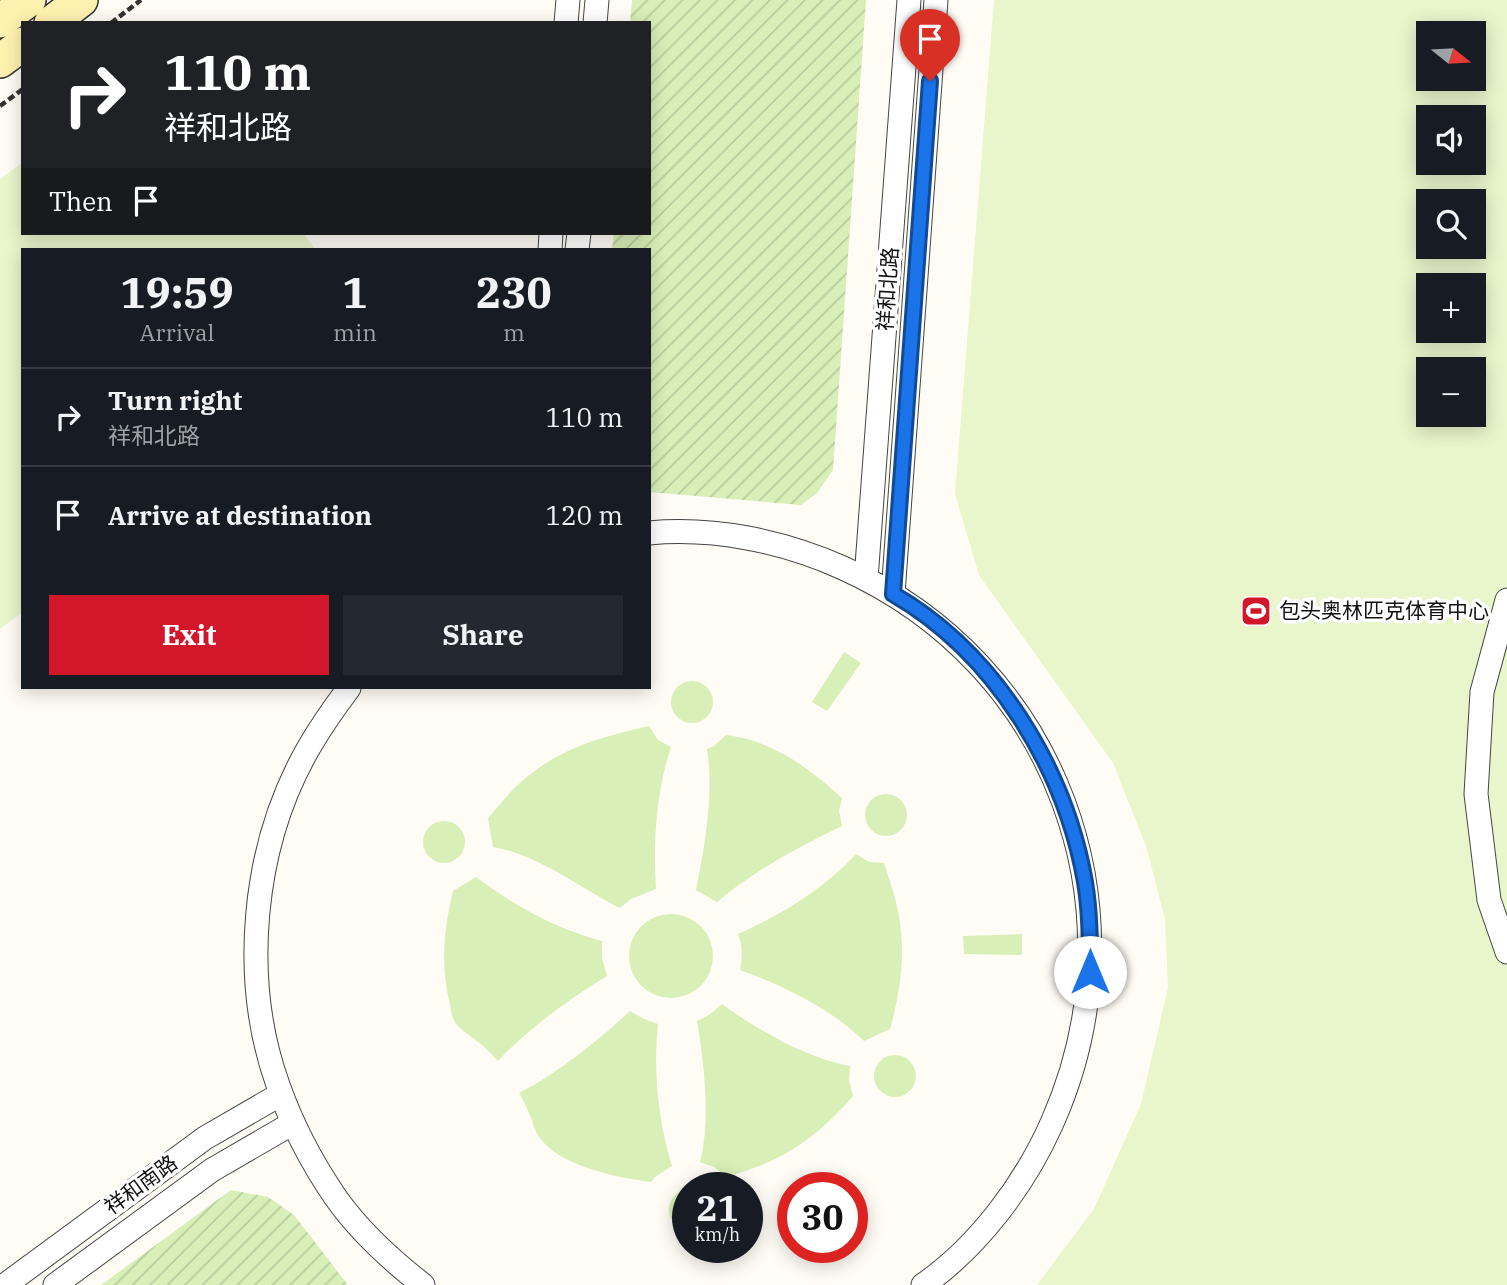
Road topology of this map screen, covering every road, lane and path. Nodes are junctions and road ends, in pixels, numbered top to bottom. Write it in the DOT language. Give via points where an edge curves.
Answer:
graph roads {
  1 [pos="29,0"];
  2 [pos="81,0"];
  3 [pos="141,0"];
  4 [pos="568,0"];
  5 [pos="597,0"];
  6 [pos="909,0"];
  7 [pos="936,0"];
  8 [pos="54,21"];
  9 [pos="114,21"];
  10 [pos="566,21"];
  11 [pos="595,21"];
  12 [pos="0,22"];
  13 [pos="21,45"];
  14 [pos="0,61"];
  15 [pos="21,90"];
  16 [pos="0,106"];
  17 [pos="651,533"];
  18 [pos="866,579"];
  19 [pos="893,594"];
  20 [pos="1507,600"];
  21 [pos="348,689"];
  22 [pos="1507,953"];
  23 [pos="281,1094"];
  24 [pos="293,1123"];
  25 [pos="5,1285"];
  26 [pos="55,1285"];
  27 [pos="422,1285"];
  28 [pos="923,1285"];
  1 -- 12 [label="main road"];
  2 -- 8 [label="main road"];
  3 -- 9 [label="path"];
  4 -- 10 [label="street"];
  5 -- 11 [label="street"];
  6 -- 18 [label="street, 祥和北路"];
  7 -- 19 [label="street, 祥和北路"];
  13 -- 14 [label="main road"];
  15 -- 16 [label="path"];
  17 -- 18 [label="street" via="741,537 824,559"];
  18 -- 19 [label="street"];
  19 -- 28 [label="street" via="967,652 996,684 1044,757 1076,840 1090,928 1085,1017 1072,1071 1043,1143 994,1217"];
  20 -- 22 [label="street" via="1482,692 1476,794 1489,900"];
  21 -- 23 [label="street" via="307,751 288,790 263,872 257,915 259,1000"];
  23 -- 24 [label="street"];
  23 -- 25 [label="street, 祥和南路" via="205,1138"];
  24 -- 26 [label="street, 祥和南路" via="212,1170"];
  24 -- 27 [label="street" via="338,1200 366,1234"];
}
